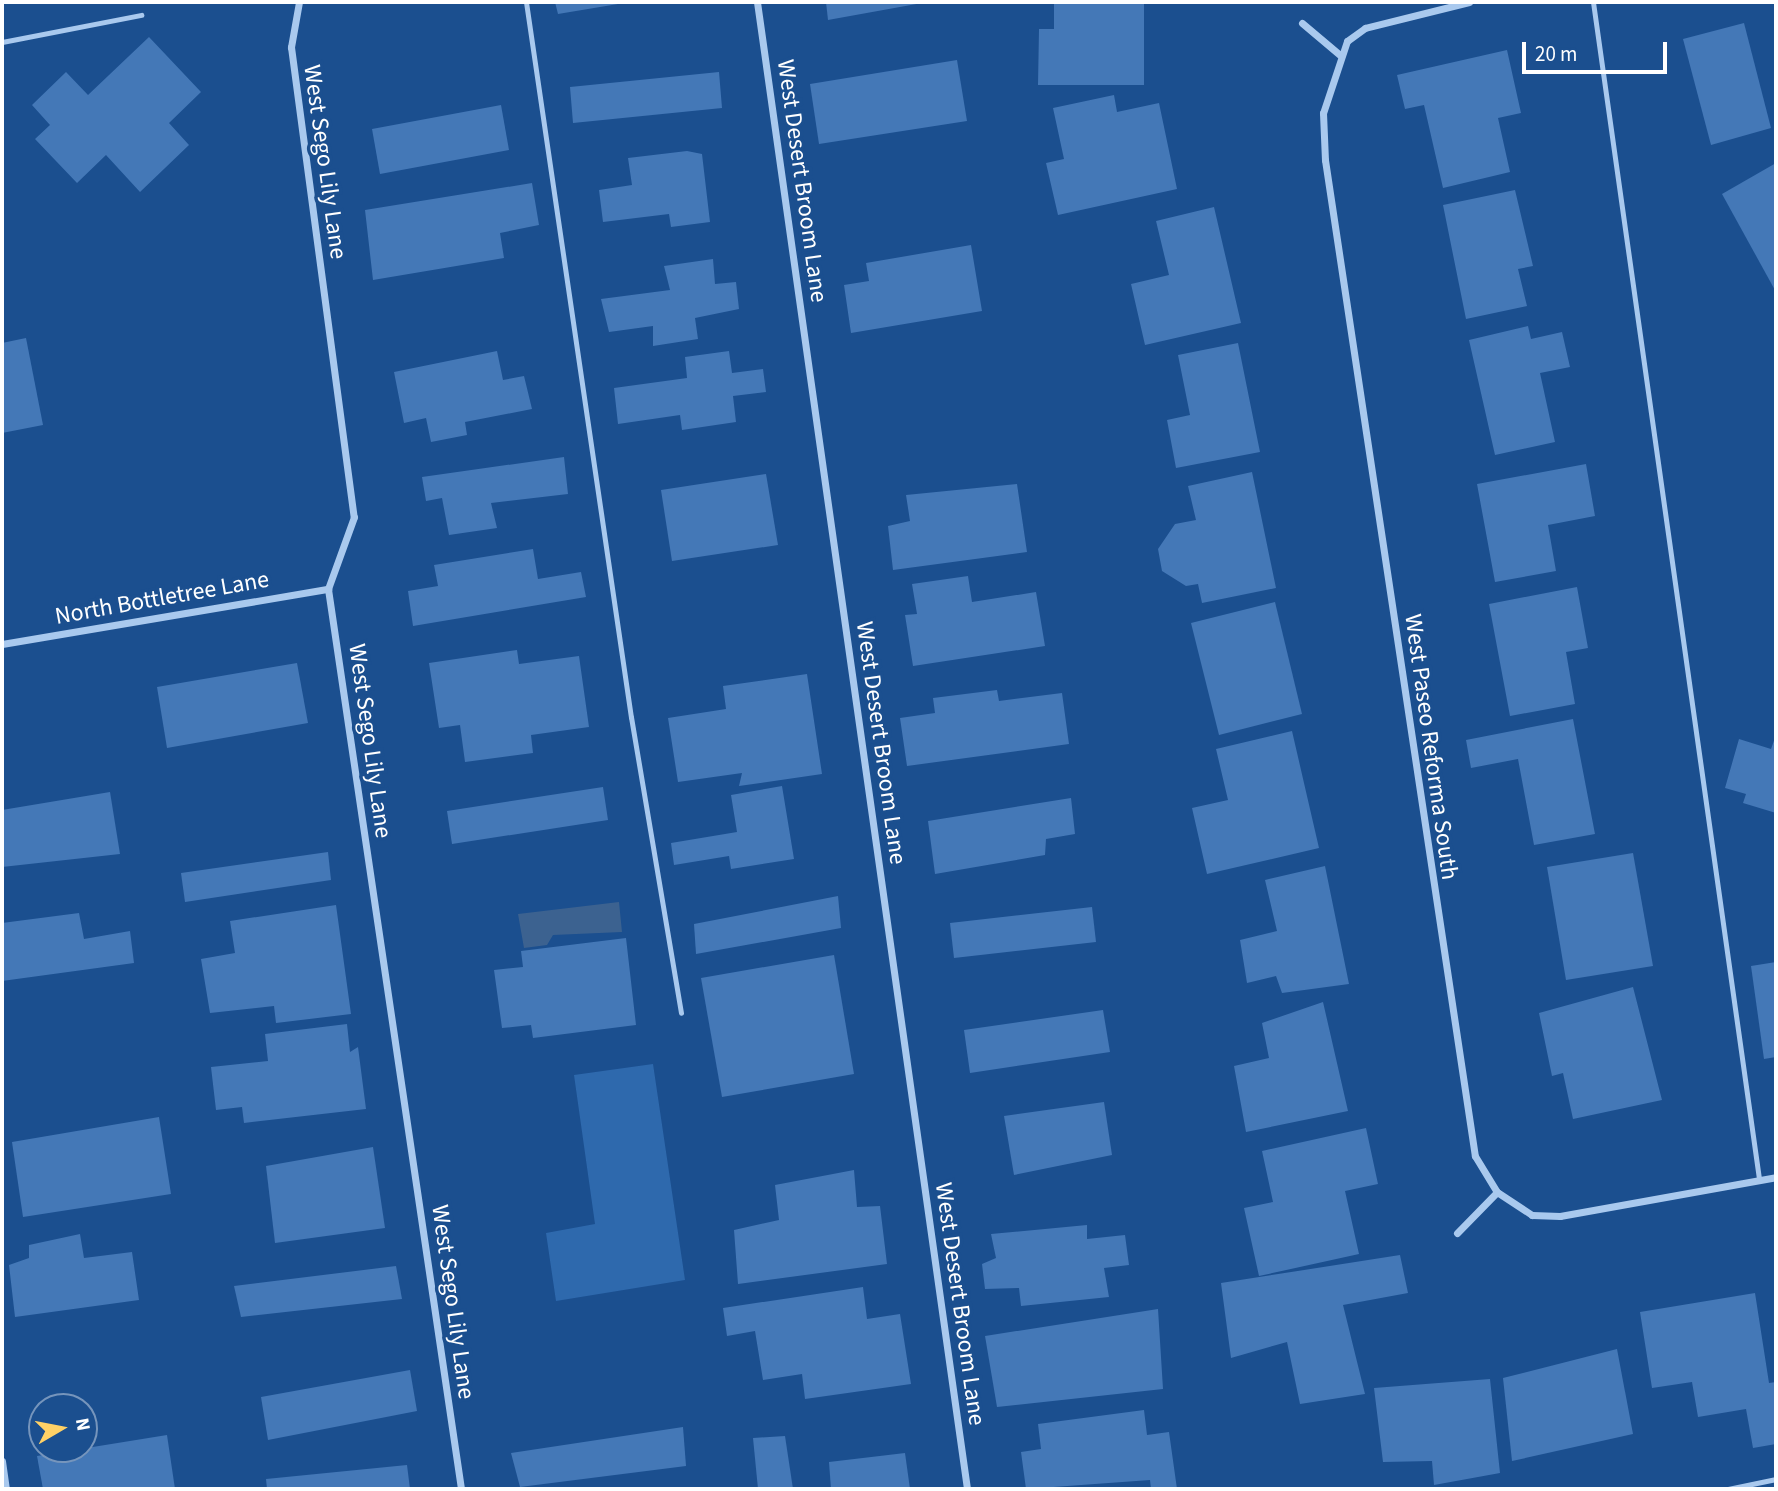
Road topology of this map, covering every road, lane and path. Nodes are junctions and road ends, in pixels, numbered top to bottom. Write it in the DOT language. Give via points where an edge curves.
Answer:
graph roads {
  1 [pos="299,2"];
  2 [pos="526,2"];
  3 [pos="757,2"];
  4 [pos="1469,2"];
  5 [pos="1593,2"];
  6 [pos="141,15"];
  7 [pos="1302,23"];
  8 [pos="2,42"];
  9 [pos="1340,55"];
  10 [pos="328,589"];
  11 [pos="2,645"];
  12 [pos="681,1013"];
  13 [pos="1776,1177"];
  14 [pos="1759,1180"];
  15 [pos="1497,1192"];
  16 [pos="1457,1233"];
  17 [pos="2,1461"];
  18 [pos="1776,1479"];
  19 [pos="6,1489"];
  20 [pos="461,1489"];
  21 [pos="967,1489"];
  22 [pos="1728,1489"];
  1 -- 10 [label="street, West Sego Lily Lane" via="290,47 354,517"];
  2 -- 12 [label="lane" via="631,717"];
  3 -- 21 [label="street, West Desert Broom Lane"];
  4 -- 9 [label="street, West Paseo Reforma South" via="1365,28 1347,41"];
  5 -- 14 [label="lane"];
  6 -- 8 [label="lane"];
  7 -- 9 [label="street"];
  9 -- 15 [label="street, West Paseo Reforma South" via="1323,113 1325,160 1467,1123 1475,1156"];
  10 -- 11 [label="street, North Bottletree Lane"];
  10 -- 20 [label="street, West Sego Lily Lane"];
  13 -- 14 [label="street, West Paseo Reforma South"];
  14 -- 15 [label="street, West Paseo Reforma South" via="1560,1216 1532,1215"];
  15 -- 16 [label="street"];
  17 -- 19 [label="street"];
  18 -- 22 [label="lane"];
}
